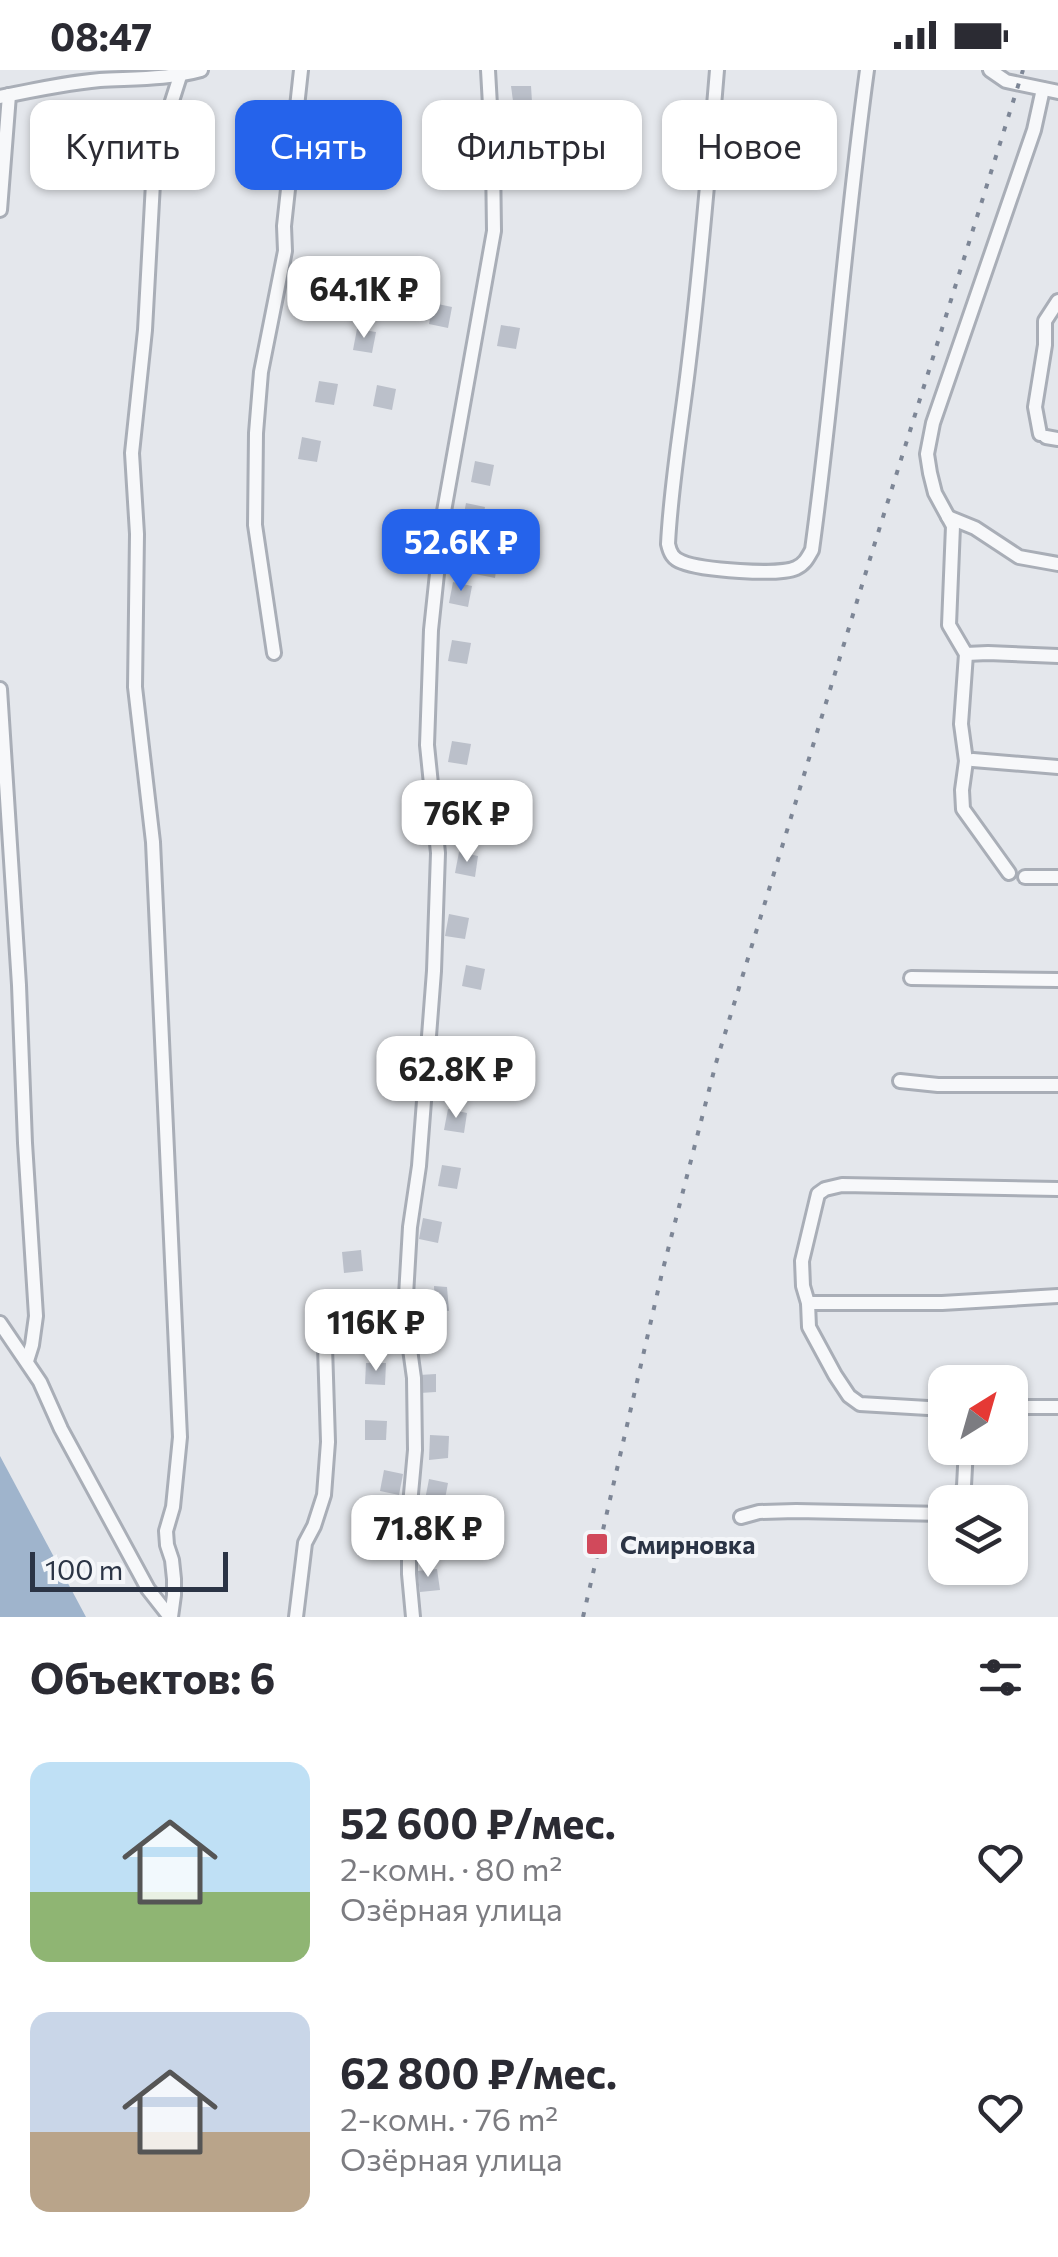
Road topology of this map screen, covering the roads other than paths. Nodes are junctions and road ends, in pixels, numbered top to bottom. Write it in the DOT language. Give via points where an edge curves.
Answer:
graph roads {
  1 [pos="201,70"];
  2 [pos="301,70"];
  3 [pos="488,70"];
  4 [pos="717,70"];
  5 [pos="867,70"];
  6 [pos="990,70"];
  7 [pos="180,76"];
  8 [pos="1043,89"];
  9 [pos="1058,92"];
  10 [pos="4,96"];
  11 [pos="0,210"];
  12 [pos="1058,300"];
  13 [pos="1052,338"];
  14 [pos="1048,437"];
  15 [pos="948,517"];
  16 [pos="1058,564"];
  17 [pos="274,653"];
  18 [pos="966,654"];
  19 [pos="1058,656"];
  20 [pos="0,689"];
  21 [pos="973,760"];
  22 [pos="1058,767"];
  23 [pos="1009,873"];
  24 [pos="1058,876"];
  25 [pos="1025,877"];
  26 [pos="911,978"];
  27 [pos="1058,980"];
  28 [pos="900,1081"];
  29 [pos="1058,1085"];
  30 [pos="1058,1189"];
  31 [pos="1058,1296"];
  32 [pos="808,1302"];
  33 [pos="406,1314"];
  34 [pos="0,1323"];
  35 [pos="27,1362"];
  36 [pos="1058,1407"];
  37 [pos="928,1408"];
  38 [pos="1028,1408"];
  39 [pos="928,1514"];
  40 [pos="741,1517"];
  41 [pos="296,1617"];
  42 [pos="413,1617"];
  1 -- 7 [label="street"];
  2 -- 17 [label="street" via="285,250 256,433 255,525"];
  3 -- 33 [label="street" via="494,230 443,517 431,630 427,745 438,853 435,953"];
  4 -- 5 [label="street" via="668,544 683,563 765,573 794,570 812,550"];
  6 -- 8 [label="street"];
  7 -- 10 [label="street" via="96,80"];
  7 -- 35 [label="street" via="152,184 132,452 135,687 154,860 180,1437 166,1532 174,1578 170,1617 124,1547"];
  8 -- 9 [label="street"];
  8 -- 15 [label="street" via="933,423 927,454"];
  10 -- 11 [label="street"];
  12 -- 13 [label="street" via="1045,322"];
  13 -- 14 [label="street" via="1035,407"];
  15 -- 16 [label="street" via="1019,557"];
  15 -- 18 [label="street" via="949,625"];
  18 -- 19 [label="street"];
  18 -- 23 [label="street" via="964,808"];
  20 -- 35 [label="street" via="36,1316"];
  21 -- 22 [label="street"];
  24 -- 25 [label="street"];
  26 -- 27 [label="street"];
  28 -- 29 [label="street"];
  30 -- 32 [label="street" via="824,1190 802,1261"];
  31 -- 32 [label="street"];
  32 -- 37 [label="street" via="818,1348 850,1396 860,1404"];
  33 -- 41 [label="street" via="346,1320 330,1333 324,1495 305,1543"];
  33 -- 42 [label="street" via="414,1378"];
  34 -- 35 [label="street"];
  36 -- 38 [label="street"];
  39 -- 40 [label="street" via="796,1510"];
}
